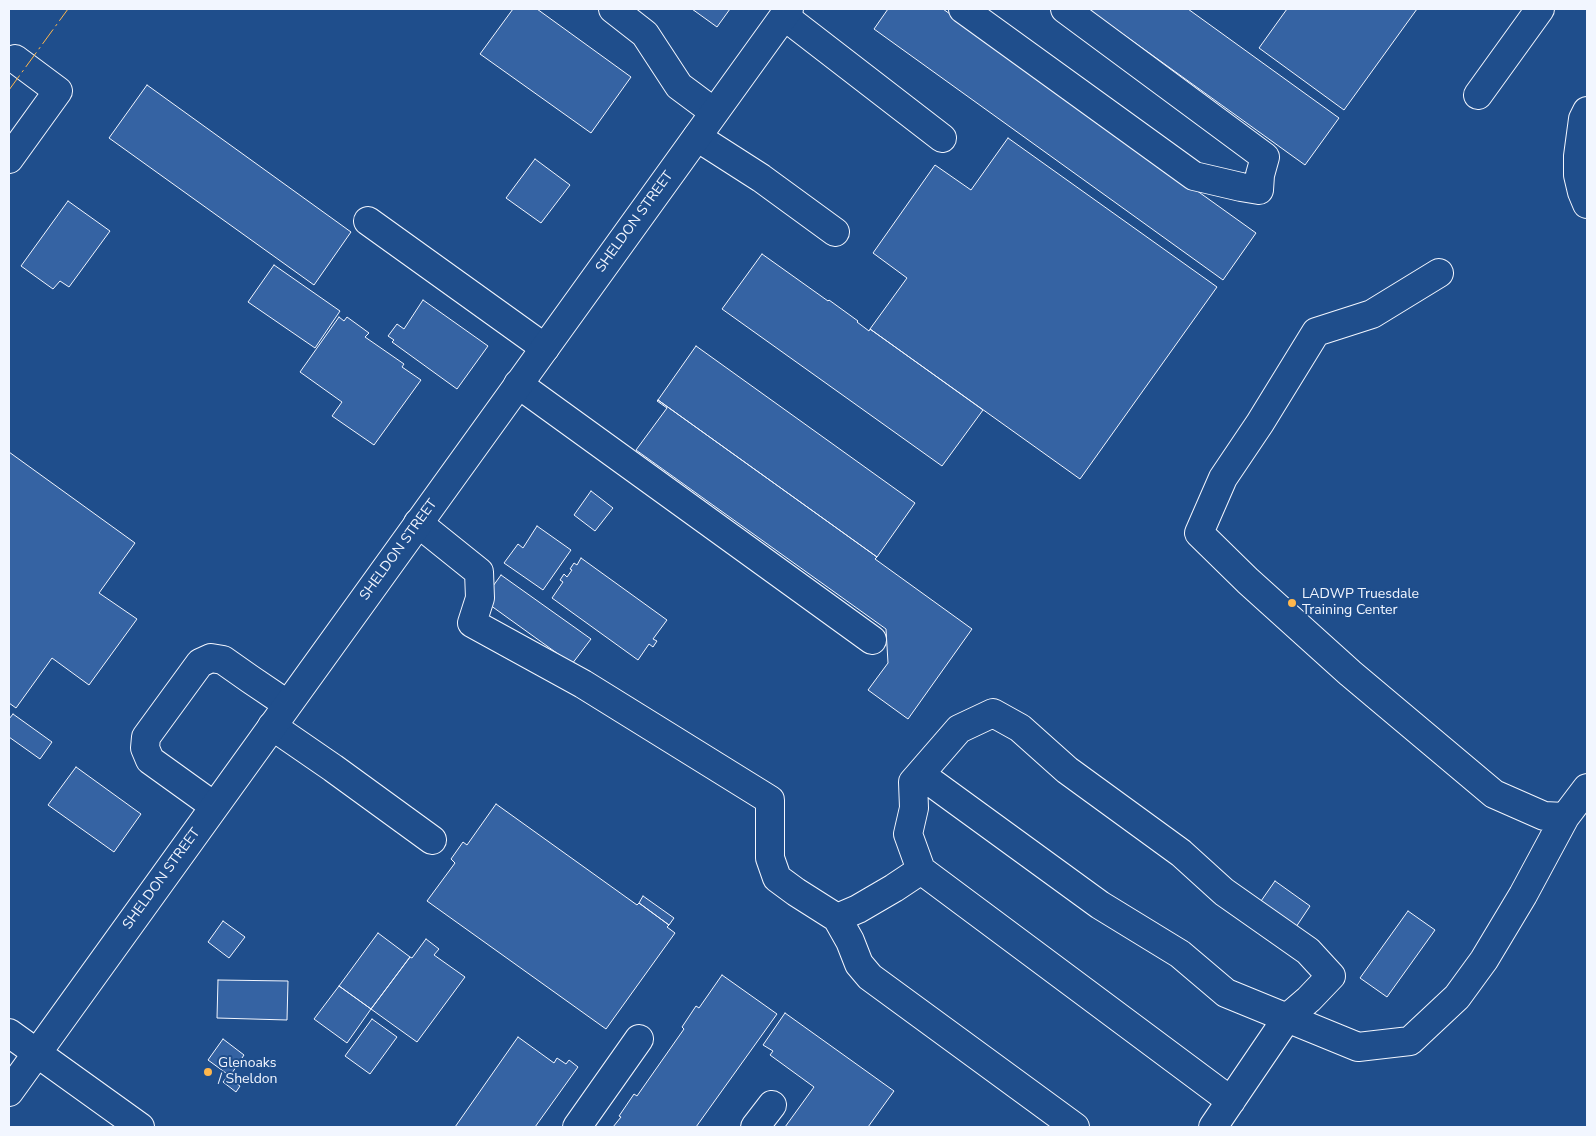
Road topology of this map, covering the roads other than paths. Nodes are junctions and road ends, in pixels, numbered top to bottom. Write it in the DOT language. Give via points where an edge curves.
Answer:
graph roads {
  1 [pos="613,9"];
  2 [pos="963,9"];
  3 [pos="1065,9"];
  4 [pos="1540,9"];
  5 [pos="786,12"];
  6 [pos="15,59"];
  7 [pos="1478,95"];
  8 [pos="1587,111"];
  9 [pos="714,112"];
  10 [pos="696,137"];
  11 [pos="942,138"];
  12 [pos="9,159"];
  13 [pos="1587,204"];
  14 [pos="368,221"];
  15 [pos="836,232"];
  16 [pos="1439,273"];
  17 [pos="545,348"];
  18 [pos="518,384"];
  19 [pos="418,523"];
  20 [pos="872,640"];
  21 [pos="287,704"];
  22 [pos="272,726"];
  23 [pos="920,774"];
  24 [pos="1587,788"];
  25 [pos="214,806"];
  26 [pos="1565,817"];
  27 [pos="432,840"];
  28 [pos="921,870"];
  29 [pos="837,918"];
  30 [pos="1287,1018"];
  31 [pos="9,1033"];
  32 [pos="639,1039"];
  33 [pos="36,1053"];
  34 [pos="9,1092"];
  35 [pos="1231,1101"];
  36 [pos="772,1105"];
  37 [pos="140,1127"];
  38 [pos="577,1127"];
  39 [pos="755,1127"];
  40 [pos="1075,1127"];
  41 [pos="1214,1127"];
  1 -- 9 [label="main road" via="645,34 679,86"];
  2 -- 3 [label="main road" via="1194,176 1259,190 1265,157"];
  4 -- 7 [label="main road"];
  5 -- 9 [label="main road, SHELDON STREET"];
  5 -- 11 [label="main road"];
  6 -- 12 [label="main road" via="58,91"];
  8 -- 13 [label="main road" via="1578,156 1578,174"];
  9 -- 10 [label="main road, SHELDON STREET"];
  10 -- 15 [label="main road" via="761,178"];
  10 -- 17 [label="main road, SHELDON STREET"];
  14 -- 17 [label="main road"];
  16 -- 26 [label="main road" via="1372,314 1316,332 1223,478 1199,533 1342,666 1494,794 1544,816"];
  17 -- 18 [label="main road, SHELDON STREET"];
  18 -- 19 [label="main road, SHELDON STREET"];
  18 -- 20 [label="main road"];
  19 -- 21 [label="main road, SHELDON STREET"];
  19 -- 29 [label="main road" via="479,572 480,598 472,623 582,684 770,800 770,858 777,878"];
  21 -- 22 [label="main road, SHELDON STREET"];
  21 -- 25 [label="main road" via="224,660 211,658 200,663 146,737 145,748 150,760"];
  22 -- 25 [label="main road, SHELDON STREET"];
  22 -- 27 [label="main road"];
  23 -- 28 [label="main road" via="913,782 914,808 908,834"];
  23 -- 30 [label="main road" via="1100,905 1180,954 1226,993"];
  23 -- 30 [label="main road" via="959,728 993,713 1020,728 1067,770 1181,853 1224,892 1308,951 1331,976"];
  24 -- 26 [label="main road"];
  25 -- 33 [label="main road, SHELDON STREET"];
  26 -- 30 [label="main road" via="1484,960 1457,997 1410,1041 1358,1047"];
  28 -- 29 [label="main road" via="858,909"];
  28 -- 35 [label="main road"];
  29 -- 40 [label="main road" via="858,964 870,977"];
  30 -- 35 [label="main road"];
  31 -- 33 [label="main road"];
  32 -- 38 [label="main road"];
  33 -- 34 [label="main road, SHELDON STREET"];
  33 -- 37 [label="main road"];
  35 -- 41 [label="main road"];
  36 -- 39 [label="main road"];
}
